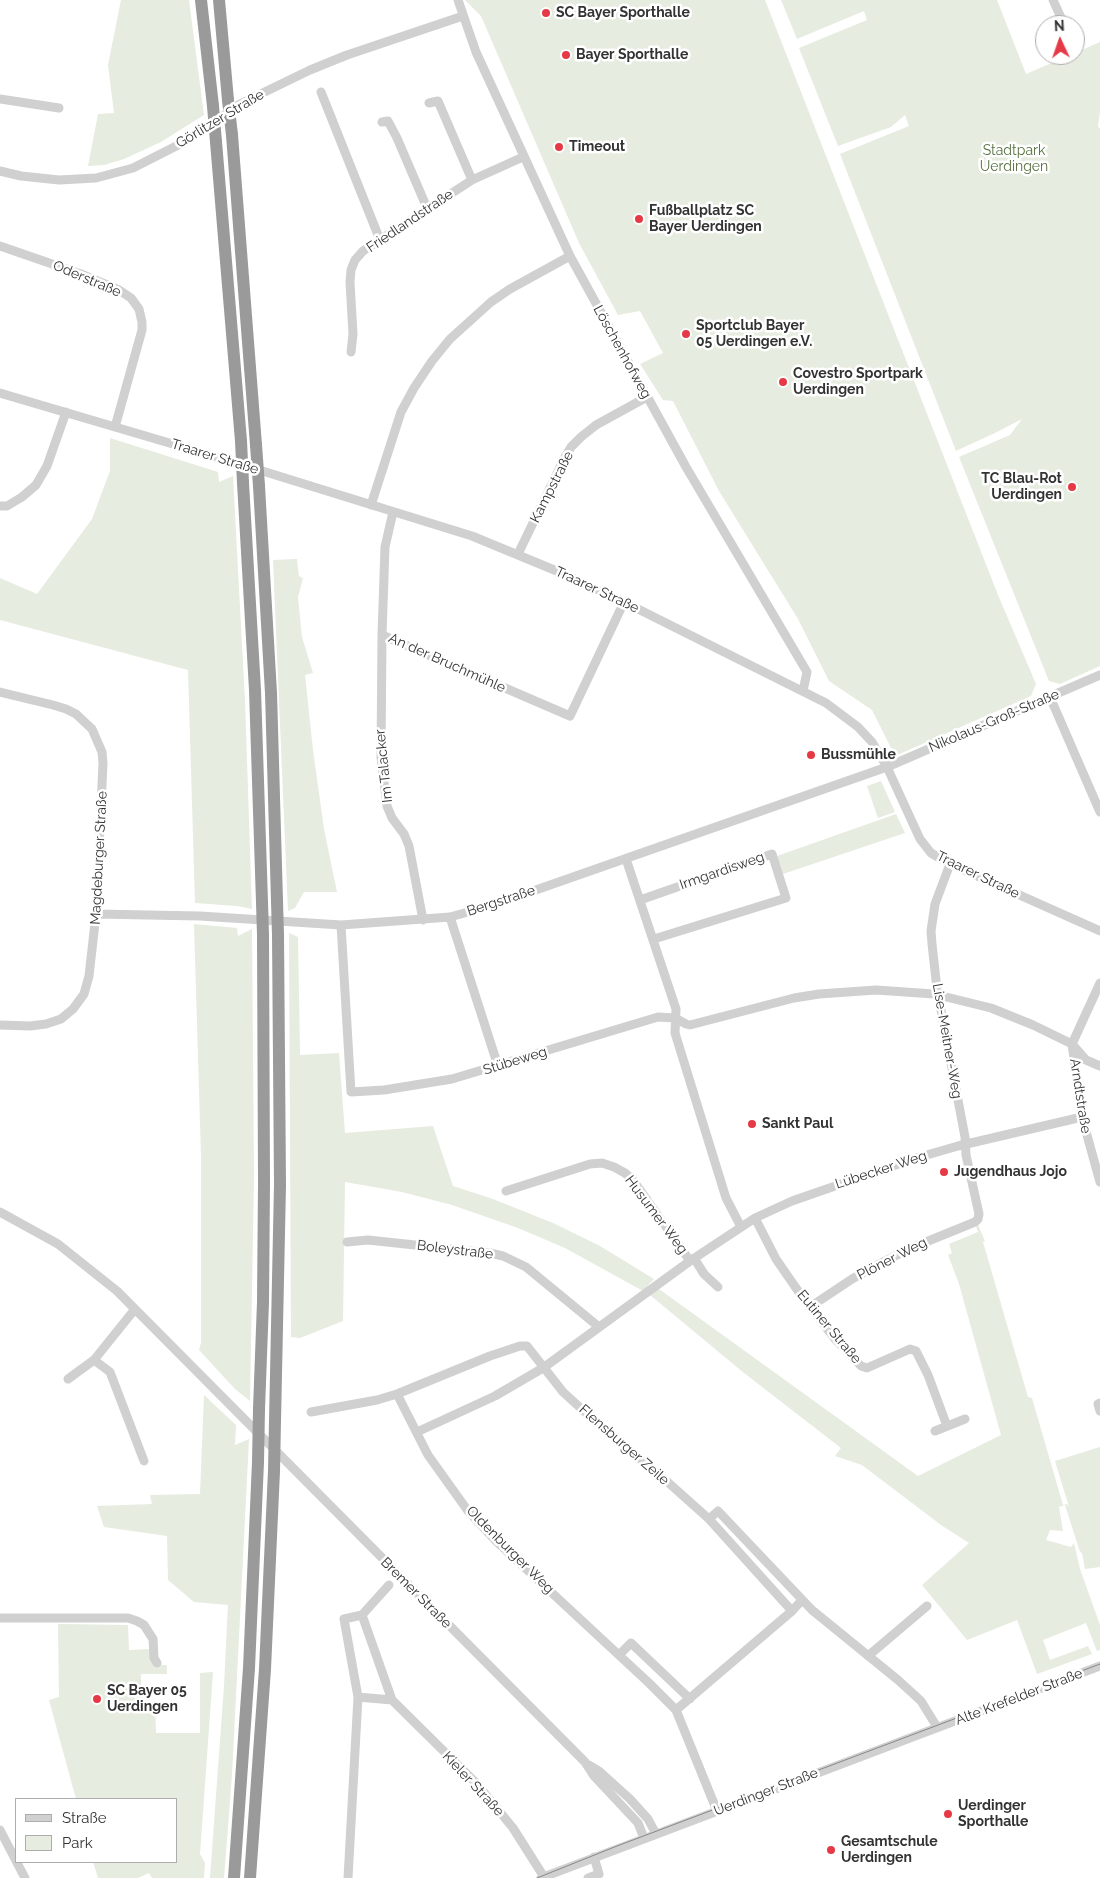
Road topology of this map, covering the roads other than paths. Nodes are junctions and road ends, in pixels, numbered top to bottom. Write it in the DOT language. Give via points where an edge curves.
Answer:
graph roads {
  1 [pos="201,0"];
  2 [pos="219,0"];
  3 [pos="458,0"];
  4 [pos="1054,0"];
  5 [pos="1060,15"];
  6 [pos="463,16"];
  7 [pos="321,92"];
  8 [pos="0,99"];
  9 [pos="429,103"];
  10 [pos="59,108"];
  11 [pos="382,122"];
  12 [pos="523,157"];
  13 [pos="0,171"];
  14 [pos="472,180"];
  15 [pos="427,208"];
  16 [pos="380,240"];
  17 [pos="0,246"];
  18 [pos="570,256"];
  19 [pos="351,352"];
  20 [pos="0,393"];
  21 [pos="646,398"];
  22 [pos="66,412"];
  23 [pos="115,427"];
  24 [pos="371,505"];
  25 [pos="0,506"];
  26 [pos="392,512"];
  27 [pos="518,554"];
  28 [pos="624,602"];
  29 [pos="382,635"];
  30 [pos="1100,675"];
  31 [pos="802,691"];
  32 [pos="0,692"];
  33 [pos="1050,697"];
  34 [pos="887,767"];
  35 [pos="1100,812"];
  36 [pos="626,859"];
  37 [pos="950,864"];
  38 [pos="640,900"];
  39 [pos="96,914"];
  40 [pos="450,917"];
  41 [pos="423,920"];
  42 [pos="341,925"];
  43 [pos="1100,931"];
  44 [pos="654,939"];
  45 [pos="1100,983"];
  46 [pos="939,995"];
  47 [pos="675,1018"];
  48 [pos="0,1025"];
  49 [pos="1072,1044"];
  50 [pos="498,1066"];
  51 [pos="1100,1066"];
  52 [pos="1082,1117"];
  53 [pos="965,1144"];
  54 [pos="1097,1161"];
  55 [pos="1100,1182"];
  56 [pos="506,1192"];
  57 [pos="0,1212"];
  58 [pos="755,1218"];
  59 [pos="978,1219"];
  60 [pos="741,1227"];
  61 [pos="347,1242"];
  62 [pos="692,1259"];
  63 [pos="718,1287"];
  64 [pos="810,1307"];
  65 [pos="135,1309"];
  66 [pos="600,1327"];
  67 [pos="94,1360"];
  68 [pos="543,1368"];
  69 [pos="68,1379"];
  70 [pos="397,1394"];
  71 [pos="1100,1403"];
  72 [pos="1100,1411"];
  73 [pos="311,1412"];
  74 [pos="965,1419"];
  75 [pos="948,1426"];
  76 [pos="935,1431"];
  77 [pos="416,1432"];
  78 [pos="144,1462"];
  79 [pos="709,1519"];
  80 [pos="389,1585"];
  81 [pos="802,1600"];
  82 [pos="927,1606"];
  83 [pos="792,1612"];
  84 [pos="362,1614"];
  85 [pos="0,1618"];
  86 [pos="618,1655"];
  87 [pos="868,1656"];
  88 [pos="157,1663"];
  89 [pos="1100,1666"];
  90 [pos="358,1697"];
  91 [pos="690,1699"];
  92 [pos="392,1700"];
  93 [pos="676,1710"];
  94 [pos="937,1727"];
  95 [pos="585,1762"];
  96 [pos="717,1811"];
  97 [pos="0,1830"];
  98 [pos="656,1834"];
  99 [pos="644,1838"];
  100 [pos="594,1857"];
  101 [pos="15,1859"];
  102 [pos="17,1863"];
  103 [pos="542,1877"];
  104 [pos="25,1878"];
  105 [pos="234,1878"];
  106 [pos="250,1878"];
  107 [pos="348,1878"];
  108 [pos="588,1878"];
  1 -- 105 [label="highway, bridge" via="241,441 255,690 263,935 263,1302 249,1668"];
  2 -- 106 [label="highway, bridge" via="259,486 271,693 278,935 280,1186 274,1471"];
  3 -- 6 [label="street, Löschenhofweg"];
  4 -- 5 [label="street"];
  6 -- 12 [label="street, Löschenhofweg"];
  6 -- 13 [label="street, Görlitzer Straße" via="310,70 240,104 190,139 133,168 96,178 58,180"];
  7 -- 16 [label="street"];
  8 -- 10 [label="street"];
  9 -- 14 [label="street" via="438,101"];
  11 -- 15 [label="street" via="388,121 397,138"];
  12 -- 14 [label="street, Friedlandstraße"];
  12 -- 18 [label="street, Löschenhofweg"];
  14 -- 15 [label="street, Friedlandstraße"];
  15 -- 16 [label="street, Friedlandstraße"];
  16 -- 19 [label="street, Friedlandstraße" via="363,251 351,270"];
  17 -- 23 [label="street, Oderstraße" via="120,290 139,310 142,330"];
  18 -- 21 [label="street, Löschenhofweg"];
  18 -- 24 [label="street" via="491,302 450,339 432,361 401,412"];
  20 -- 22 [label="street, Traarer Straße"];
  21 -- 27 [label="street, Kampstraße" via="596,426 571,447"];
  21 -- 31 [label="street, Löschenhofweg" via="807,672"];
  22 -- 23 [label="street, Traarer Straße"];
  22 -- 25 [label="street" via="36,484 22,497 7,506"];
  23 -- 24 [label="street, Traarer Straße"];
  24 -- 26 [label="street, Traarer Straße"];
  26 -- 27 [label="street, Traarer Straße" via="472,536"];
  26 -- 29 [label="street, An der Bruchmühle" via="385,547"];
  27 -- 28 [label="street, Traarer Straße"];
  28 -- 29 [label="street, An der Bruchmühle" via="570,716"];
  28 -- 31 [label="street, Traarer Straße"];
  29 -- 41 [label="street, Im Talacker" via="381,757 387,806 409,846"];
  30 -- 33 [label="street, Nikolaus-Groß-Straße"];
  31 -- 34 [label="street, Traarer Straße" via="826,703 858,727 872,742"];
  32 -- 39 [label="street, Magdeburger Straße" via="66,709 84,720 98,740 103,763"];
  33 -- 34 [label="street, Nikolaus-Groß-Straße"];
  33 -- 35 [label="street"];
  34 -- 36 [label="street, Bergstraße"];
  34 -- 37 [label="street, Traarer Straße" via="920,839 931,853"];
  36 -- 38 [label="street"];
  36 -- 40 [label="street, Bergstraße"];
  37 -- 43 [label="street, Traarer Straße"];
  37 -- 46 [label="street, Lise-Meitner-Weg" via="935,904 931,931"];
  38 -- 44 [label="street"];
  38 -- 44 [label="street, Irmgardisweg" via="772,854 786,898"];
  39 -- 42 [label="street, Bergstraße" via="200,916"];
  39 -- 48 [label="street, Magdeburger Straße" via="89,976 84,994 73,1009 61,1019 46,1024"];
  40 -- 41 [label="street, Bergstraße"];
  40 -- 50 [label="street"];
  41 -- 42 [label="street, Bergstraße"];
  42 -- 50 [label="street, Stübeweg" via="351,1092 452,1079"];
  44 -- 47 [label="street" via="676,1009"];
  45 -- 49 [label="street, Arndtstraße"];
  46 -- 47 [label="street, Stübeweg" via="876,990 819,994 690,1025"];
  46 -- 49 [label="street, Stübeweg" via="991,1008"];
  46 -- 53 [label="street, Lise-Meitner-Weg"];
  47 -- 50 [label="street, Stübeweg" via="658,1017"];
  47 -- 60 [label="street" via="675,1033 723,1189"];
  49 -- 51 [label="street, Stübeweg" via="1086,1060"];
  49 -- 52 [label="street, Arndtstraße"];
  52 -- 53 [label="street, Lübecker Weg"];
  52 -- 54 [label="street, Arndtstraße"];
  53 -- 58 [label="street, Lübecker Weg" via="845,1181"];
  53 -- 59 [label="street, Lise-Meitner-Weg"];
  54 -- 55 [label="street, Arndtstraße"];
  56 -- 62 [label="street, Husumer Weg" via="590,1164 614,1167 633,1180"];
  57 -- 65 [label="street, Bremer Straße" via="58,1244"];
  58 -- 60 [label="street, Lübecker Weg"];
  58 -- 64 [label="street, Eutiner Straße" via="776,1259"];
  59 -- 64 [label="street, Plöner Weg" via="886,1260"];
  60 -- 62 [label="street, Lübecker Weg"];
  61 -- 66 [label="street, Boleystraße" via="368,1240 502,1256 526,1267"];
  62 -- 63 [label="street"];
  62 -- 66 [label="street, Lübecker Weg"];
  64 -- 75 [label="street, Eutiner Straße" via="860,1366 867,1368 910,1349 916,1351"];
  65 -- 67 [label="street"];
  65 -- 95 [label="street, Bremer Straße"];
  66 -- 68 [label="street, Lübecker Weg"];
  67 -- 69 [label="street"];
  67 -- 78 [label="street" via="110,1372"];
  68 -- 70 [label="street" via="530,1348 520,1346"];
  68 -- 77 [label="street, Lübecker Weg" via="495,1396"];
  68 -- 79 [label="street, Flensburger Zeile" via="563,1392"];
  70 -- 73 [label="street"];
  70 -- 77 [label="street"];
  71 -- 72 [label="street"];
  74 -- 75 [label="street"];
  75 -- 76 [label="street"];
  77 -- 86 [label="street, Oldenburger Weg" via="428,1455 468,1511"];
  79 -- 81 [label="street" via="718,1511"];
  79 -- 83 [label="street, Flensburger Zeile"];
  80 -- 84 [label="street"];
  81 -- 83 [label="street"];
  81 -- 87 [label="street"];
  82 -- 87 [label="street"];
  83 -- 91 [label="street"];
  84 -- 90 [label="street" via="344,1619"];
  84 -- 92 [label="street, Kieler Straße"];
  85 -- 88 [label="street" via="128,1618 144,1625 153,1639"];
  86 -- 91 [label="street" via="631,1643"];
  86 -- 93 [label="street, Oldenburger Weg"];
  87 -- 94 [label="street" via="921,1701"];
  89 -- 94 [label="street, Alte Krefelder Straße"];
  90 -- 92 [label="street"];
  90 -- 107 [label="street"];
  91 -- 93 [label="street"];
  92 -- 103 [label="street, Kieler Straße" via="477,1784 513,1828"];
  93 -- 96 [label="street, Oldenburger Weg"];
  94 -- 96 [label="street, Uerdinger Straße"];
  95 -- 98 [label="street, Bremer Straße" via="630,1799 648,1819"];
  95 -- 99 [label="street, Bremer Straße" via="638,1823"];
  96 -- 98 [label="street, Uerdinger Straße"];
  97 -- 101 [label="street"];
  98 -- 99 [label="street, Uerdinger Straße"];
  99 -- 100 [label="street, Uerdinger Straße"];
  100 -- 103 [label="street, Uerdinger Straße"];
  100 -- 108 [label="street" via="599,1874"];
  102 -- 104 [label="street"];
}
